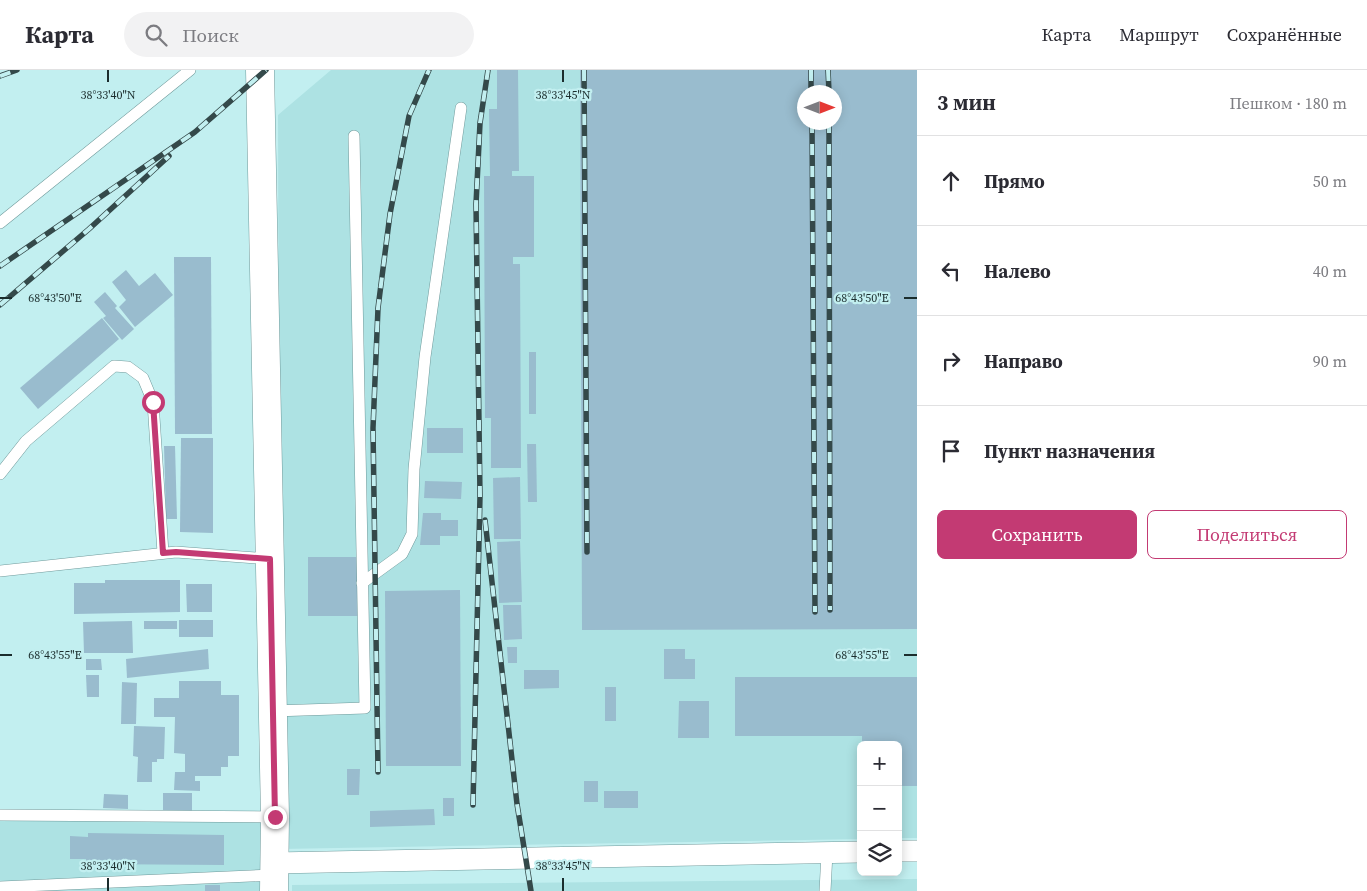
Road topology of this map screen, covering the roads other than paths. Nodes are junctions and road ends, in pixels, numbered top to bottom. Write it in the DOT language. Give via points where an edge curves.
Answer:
graph roads {
  1 [pos="190,70"];
  2 [pos="260,70"];
  3 [pos="461,108"];
  4 [pos="354,136"];
  5 [pos="0,223"];
  6 [pos="0,474"];
  7 [pos="163,553"];
  8 [pos="270,559"];
  9 [pos="0,571"];
  10 [pos="362,583"];
  11 [pos="273,711"];
  12 [pos="0,816"];
  13 [pos="275,817"];
  14 [pos="902,851"];
  15 [pos="917,851"];
  16 [pos="857,852"];
  17 [pos="827,853"];
  18 [pos="274,876"];
  19 [pos="0,887"];
  20 [pos="825,891"];
  1 -- 5 [label="lane"];
  2 -- 8 [label="street"];
  3 -- 10 [label="lane" via="425,357 414,469 412,534 402,554"];
  4 -- 10 [label="lane"];
  6 -- 7 [label="lane" via="26,441 114,366 128,367 143,378 153,402"];
  7 -- 8 [label="lane"];
  7 -- 9 [label="lane"];
  8 -- 11 [label="street"];
  10 -- 11 [label="lane" via="365,708"];
  11 -- 13 [label="street"];
  12 -- 13 [label="lane"];
  13 -- 18 [label="street"];
  14 -- 15 [label="street"];
  16 -- 17 [label="street"];
  17 -- 18 [label="street"];
  17 -- 20 [label="lane"];
  18 -- 19 [label="lane"];
}
